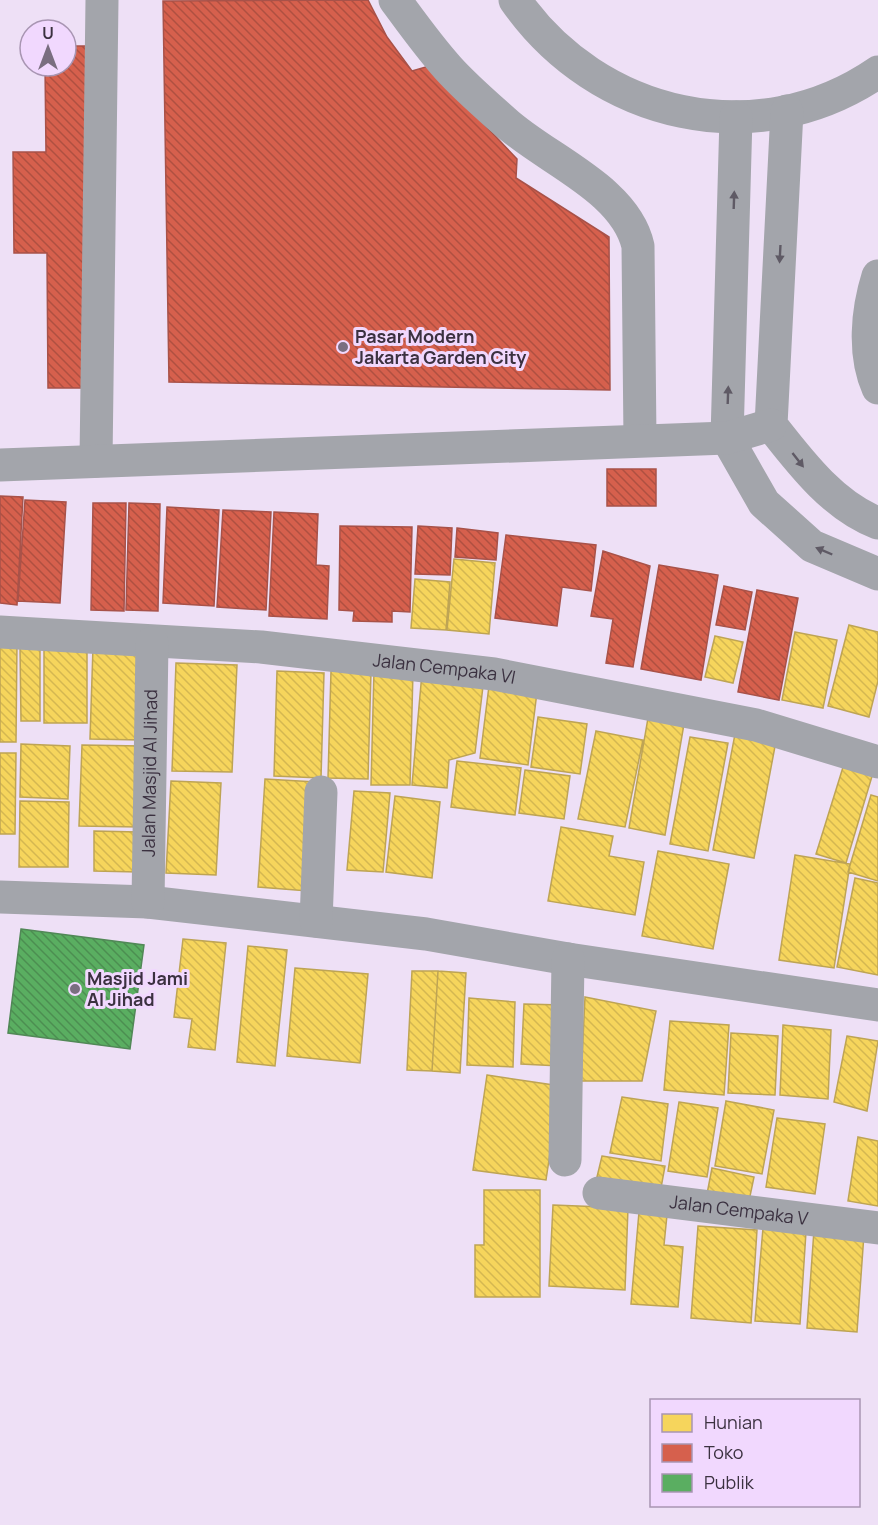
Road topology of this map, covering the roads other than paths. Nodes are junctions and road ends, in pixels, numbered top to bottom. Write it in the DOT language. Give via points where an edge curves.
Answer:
graph roads {
  1 [pos="102,0"];
  2 [pos="394,0"];
  3 [pos="515,0"];
  4 [pos="878,72"];
  5 [pos="787,111"];
  6 [pos="736,117"];
  7 [pos="878,276"];
  8 [pos="878,388"];
  9 [pos="771,425"];
  10 [pos="727,438"];
  11 [pos="640,439"];
  12 [pos="96,461"];
  13 [pos="0,465"];
  14 [pos="878,523"];
  15 [pos="878,574"];
  16 [pos="0,632"];
  17 [pos="152,643"];
  18 [pos="878,762"];
  19 [pos="321,792"];
  20 [pos="0,897"];
  21 [pos="148,902"];
  22 [pos="316,921"];
  23 [pos="568,959"];
  24 [pos="878,1005"];
  25 [pos="565,1160"];
  26 [pos="599,1193"];
  27 [pos="878,1228"];
  1 -- 12 [label="street"];
  2 -- 11 [label="street" via="448,69 507,124 599,190 628,219 638,246"];
  3 -- 6 [label="street" via="559,52 600,81 666,108"];
  4 -- 5 [label="street" via="826,100"];
  5 -- 6 [label="street"];
  5 -- 9 [label="street, one-way"];
  10 -- 6 [label="street, one-way"];
  7 -- 8 [label="street" via="870,302 870,369"];
  9 -- 10 [label="street"];
  9 -- 14 [label="street, one-way" via="807,471 862,517"];
  10 -- 11 [label="street"];
  15 -- 10 [label="street, one-way" via="812,546 764,503"];
  11 -- 12 [label="street"];
  12 -- 13 [label="street"];
  16 -- 17 [label="street, Jalan Cempaka VI"];
  17 -- 18 [label="street, Jalan Cempaka VI" via="261,647 494,674 756,725"];
  17 -- 21 [label="street, Jalan Masjid Al Jihad"];
  19 -- 22 [label="street"];
  20 -- 21 [label="street"];
  21 -- 22 [label="street"];
  22 -- 23 [label="street" via="426,934"];
  23 -- 24 [label="street"];
  23 -- 25 [label="street"];
  26 -- 27 [label="street, Jalan Cempaka V"];
}
